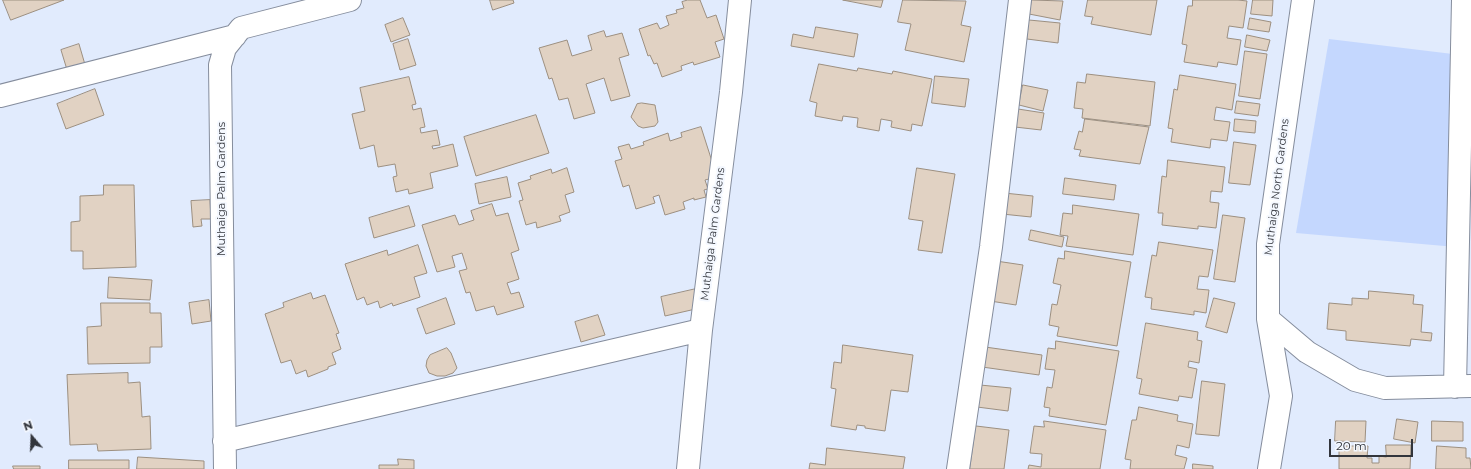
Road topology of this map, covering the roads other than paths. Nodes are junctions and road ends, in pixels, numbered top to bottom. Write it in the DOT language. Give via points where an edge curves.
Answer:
graph roads {
  1 [pos="350,0"];
  2 [pos="740,0"];
  3 [pos="1020,0"];
  4 [pos="1303,0"];
  5 [pos="1463,0"];
  6 [pos="235,36"];
  7 [pos="0,96"];
  8 [pos="1268,319"];
  9 [pos="701,330"];
  10 [pos="1463,387"];
  11 [pos="224,441"];
  12 [pos="225,469"];
  13 [pos="688,469"];
  14 [pos="958,469"];
  15 [pos="1269,469"];
  1 -- 6 [label="street, Muthaiga Palm Gardens" via="241,28"];
  2 -- 9 [label="street, Muthaiga Palm Gardens"];
  3 -- 14 [label="street" via="991,247"];
  4 -- 8 [label="street, Muthaiga North Gardens" via="1268,244"];
  5 -- 10 [label="street"];
  6 -- 7 [label="street"];
  6 -- 11 [label="street, Muthaiga Palm Gardens" via="225,48 220,65"];
  8 -- 10 [label="street" via="1307,352 1355,380 1385,388"];
  8 -- 15 [label="street, Muthaiga North Gardens" via="1281,396"];
  9 -- 11 [label="street"];
  9 -- 13 [label="street, Muthaiga Palm Gardens"];
  11 -- 12 [label="street, Muthaiga Palm Gardens"];
}
